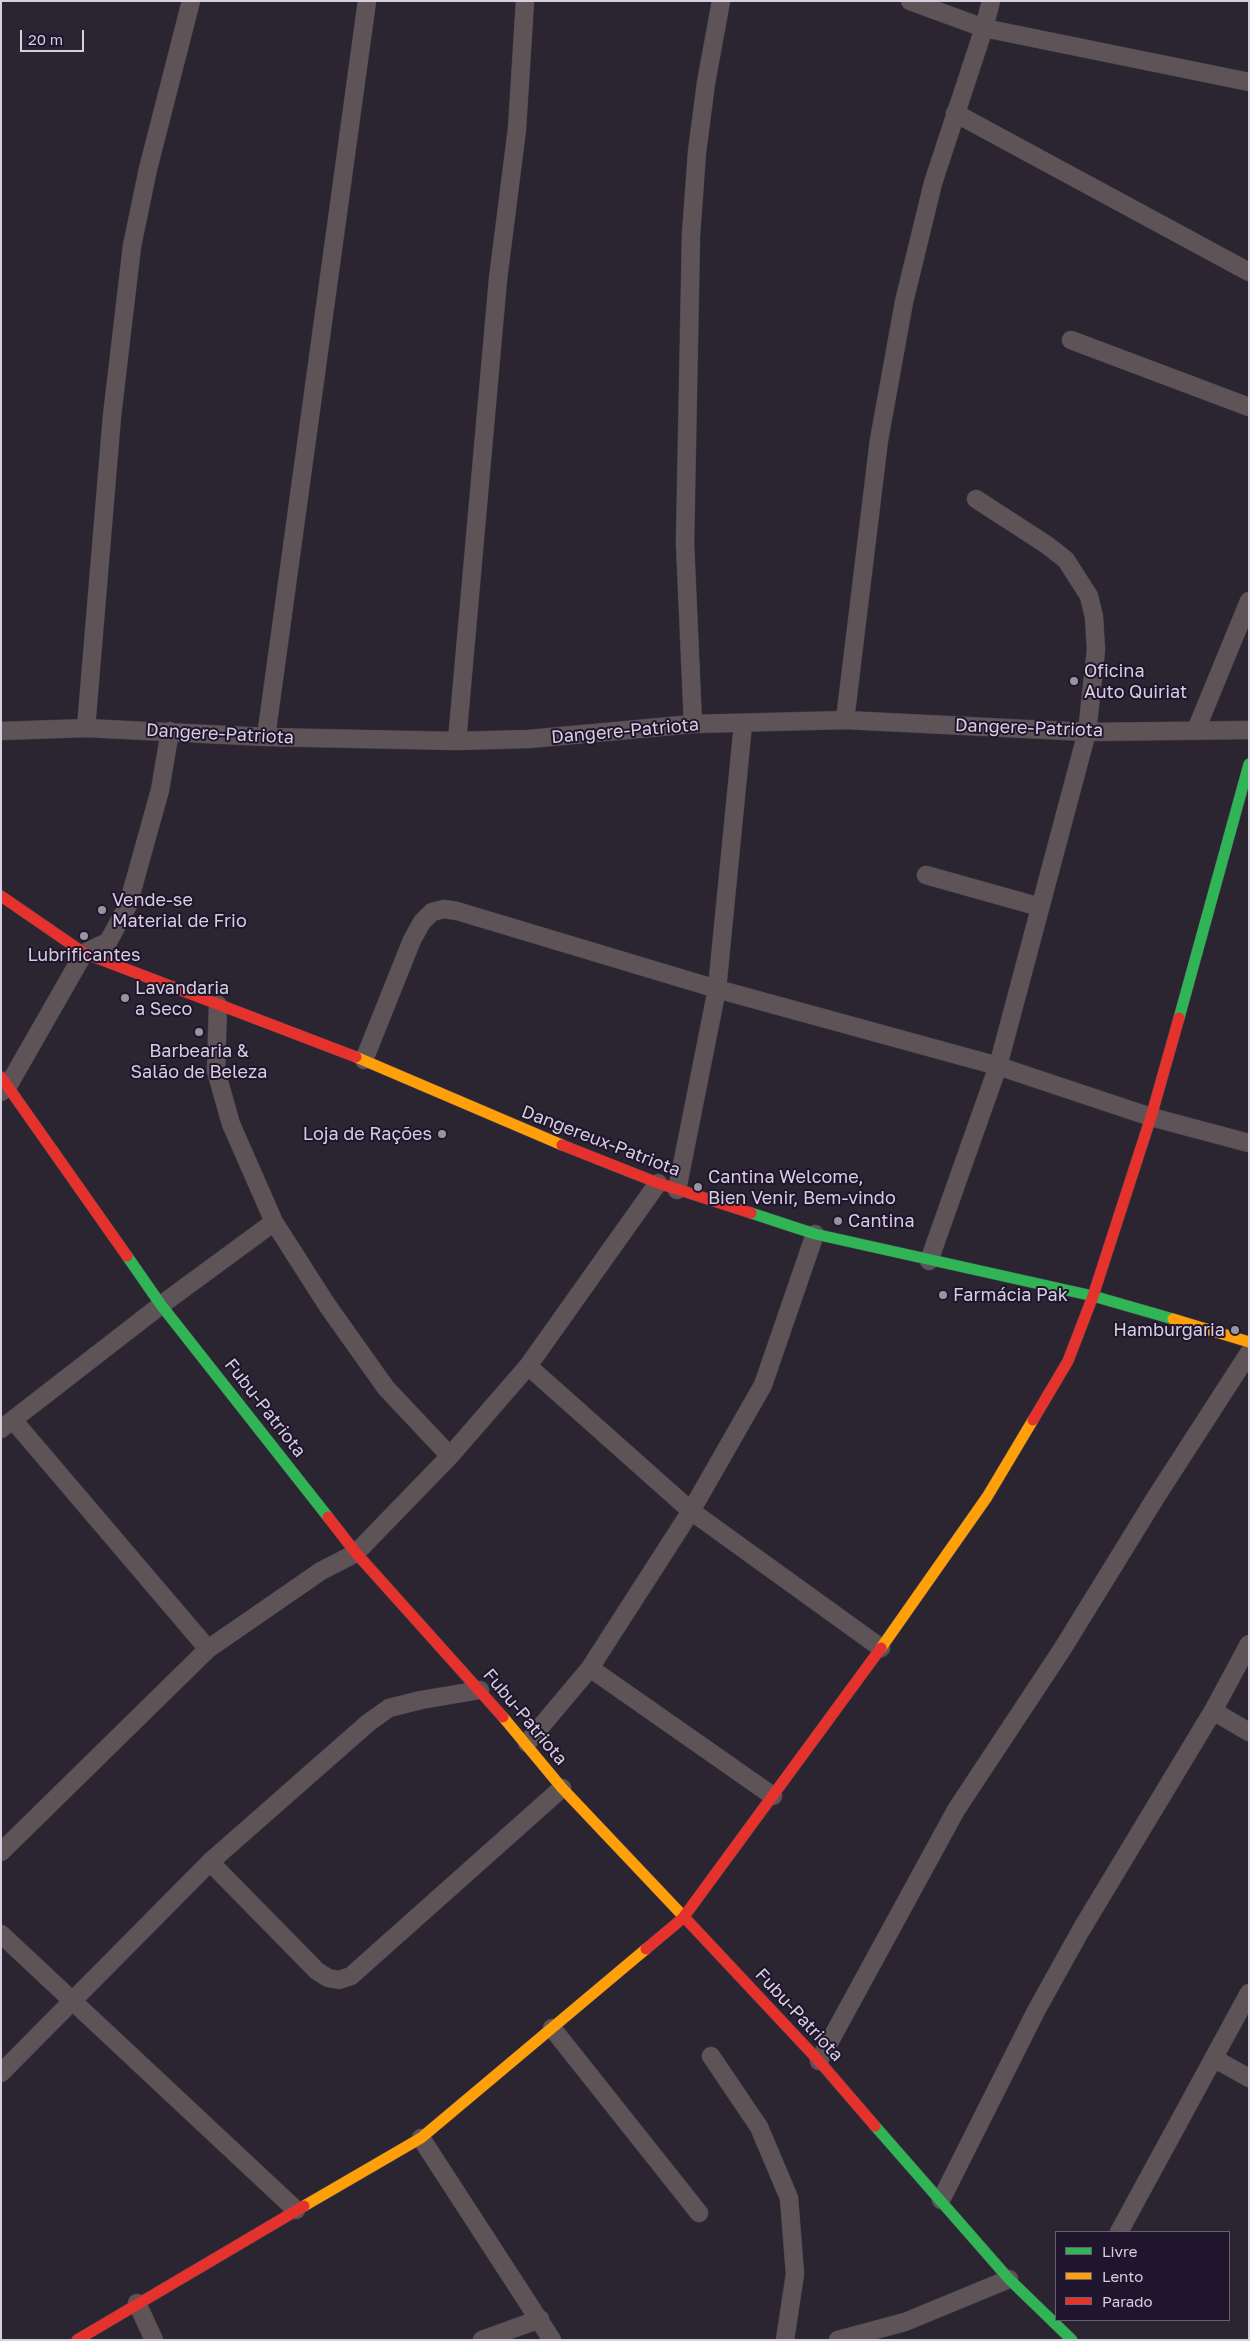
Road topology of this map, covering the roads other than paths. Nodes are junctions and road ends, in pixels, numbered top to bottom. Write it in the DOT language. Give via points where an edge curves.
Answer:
graph roads {
  1 [pos="191,1"];
  2 [pos="367,1"];
  3 [pos="525,1"];
  4 [pos="721,1"];
  5 [pos="910,1"];
  6 [pos="990,1"];
  7 [pos="984,28"];
  8 [pos="1249,82"];
  9 [pos="955,113"];
  10 [pos="1249,272"];
  11 [pos="1071,340"];
  12 [pos="1249,407"];
  13 [pos="976,499"];
  14 [pos="1249,601"];
  15 [pos="845,720"];
  16 [pos="693,724"];
  17 [pos="743,724"];
  18 [pos="86,728"];
  19 [pos="1196,730"];
  20 [pos="1249,730"];
  21 [pos="1,731"];
  22 [pos="170,731"];
  23 [pos="1087,732"];
  24 [pos="266,737"];
  25 [pos="456,741"];
  26 [pos="1249,764"];
  27 [pos="926,875"];
  28 [pos="1,896"];
  29 [pos="1040,907"];
  30 [pos="84,953"];
  31 [pos="718,989"];
  32 [pos="218,1005"];
  33 [pos="364,1060"];
  34 [pos="998,1066"];
  35 [pos="4,1085"];
  36 [pos="1151,1117"];
  37 [pos="1249,1143"];
  38 [pos="658,1183"];
  39 [pos="677,1190"];
  40 [pos="274,1222"];
  41 [pos="815,1234"];
  42 [pos="929,1261"];
  43 [pos="1093,1296"];
  44 [pos="161,1305"];
  45 [pos="1249,1342"];
  46 [pos="1249,1352"];
  47 [pos="528,1366"];
  48 [pos="7,1424"];
  49 [pos="450,1456"];
  50 [pos="691,1511"];
  51 [pos="356,1553"];
  52 [pos="1249,1644"];
  53 [pos="881,1648"];
  54 [pos="208,1649"];
  55 [pos="590,1668"];
  56 [pos="480,1690"];
  57 [pos="1213,1711"];
  58 [pos="1249,1732"];
  59 [pos="527,1743"];
  60 [pos="562,1788"];
  61 [pos="773,1796"];
  62 [pos="1,1852"];
  63 [pos="210,1862"];
  64 [pos="683,1918"];
  65 [pos="1,1934"];
  66 [pos="1249,1993"];
  67 [pos="72,2002"];
  68 [pos="552,2028"];
  69 [pos="710,2056"];
  70 [pos="1215,2059"];
  71 [pos="819,2061"];
  72 [pos="1,2073"];
  73 [pos="1249,2078"];
  74 [pos="421,2138"];
  75 [pos="941,2200"];
  76 [pos="296,2210"];
  77 [pos="699,2213"];
  78 [pos="1120,2231"];
  79 [pos="1009,2279"];
  80 [pos="137,2303"];
  81 [pos="540,2319"];
  82 [pos="1055,2319"];
  83 [pos="1057,2321"];
  84 [pos="1069,2331"];
  85 [pos="77,2340"];
  86 [pos="154,2340"];
  87 [pos="482,2340"];
  88 [pos="552,2340"];
  89 [pos="785,2340"];
  90 [pos="838,2340"];
  1 -- 18 [label="street" via="132,246 112,416"];
  2 -- 24 [label="street"];
  3 -- 25 [label="street" via="517,129 497,288"];
  4 -- 16 [label="street" via="697,152 691,235 685,543"];
  5 -- 7 [label="street"];
  6 -- 7 [label="street"];
  7 -- 8 [label="street"];
  7 -- 9 [label="street"];
  9 -- 10 [label="street"];
  9 -- 15 [label="street" via="933,183 904,302 879,440"];
  11 -- 12 [label="street"];
  13 -- 23 [label="street" via="1047,544 1066,560 1089,596 1096,650"];
  14 -- 19 [label="street"];
  15 -- 17 [label="street, Dangere-Patriota"];
  15 -- 23 [label="street, Dangere-Patriota"];
  16 -- 17 [label="street, Dangere-Patriota"];
  16 -- 25 [label="street, Dangere-Patriota" via="529,739"];
  17 -- 31 [label="street"];
  18 -- 21 [label="street, Dangere-Patriota"];
  18 -- 22 [label="street, Dangere-Patriota"];
  19 -- 20 [label="street, Dangere-Patriota"];
  19 -- 23 [label="street, Dangere-Patriota"];
  22 -- 24 [label="street, Dangere-Patriota"];
  22 -- 30 [label="street" via="160,790 128,905 108,942"];
  23 -- 29 [label="street"];
  24 -- 25 [label="street, Dangere-Patriota"];
  26 -- 36 [label="street"];
  27 -- 29 [label="street"];
  28 -- 30 [label="street, Dangereux-Patriota"];
  29 -- 34 [label="street"];
  30 -- 32 [label="street, Dangereux-Patriota"];
  30 -- 35 [label="street"];
  31 -- 33 [label="street" via="444,909 432,912 412,940"];
  31 -- 34 [label="street"];
  31 -- 39 [label="street"];
  32 -- 33 [label="street, Dangereux-Patriota"];
  32 -- 40 [label="street" via="216,1071 232,1124"];
  33 -- 38 [label="street, Dangereux-Patriota" via="519,1128"];
  34 -- 36 [label="street"];
  34 -- 42 [label="street"];
  35 -- 44 [label="street, Fubu-Patriota"];
  36 -- 37 [label="street"];
  36 -- 43 [label="street"];
  38 -- 39 [label="street, Dangereux-Patriota"];
  38 -- 47 [label="street"];
  39 -- 41 [label="street, Dangereux-Patriota"];
  40 -- 44 [label="street"];
  40 -- 49 [label="street" via="386,1388"];
  41 -- 42 [label="street, Dangereux-Patriota"];
  41 -- 50 [label="street" via="763,1386"];
  42 -- 43 [label="street, Dangereux-Patriota"];
  43 -- 45 [label="street, Dangereux-Patriota"];
  43 -- 53 [label="street" via="1064,1369 999,1479"];
  44 -- 48 [label="street"];
  44 -- 51 [label="street, Fubu-Patriota"];
  46 -- 71 [label="street" via="1063,1648 956,1810"];
  47 -- 49 [label="street"];
  47 -- 50 [label="street"];
  48 -- 54 [label="street"];
  49 -- 51 [label="street"];
  50 -- 53 [label="street"];
  50 -- 55 [label="street"];
  51 -- 54 [label="street" via="321,1571"];
  51 -- 56 [label="street, Fubu-Patriota"];
  52 -- 57 [label="street"];
  53 -- 61 [label="street"];
  54 -- 62 [label="street"];
  55 -- 59 [label="street"];
  55 -- 61 [label="street"];
  56 -- 59 [label="street, Fubu-Patriota"];
  56 -- 63 [label="street" via="390,1708 368,1723"];
  57 -- 58 [label="street"];
  57 -- 75 [label="street" via="1072,1946"];
  59 -- 60 [label="street, Fubu-Patriota"];
  60 -- 63 [label="street" via="351,1976 338,1980 317,1971"];
  60 -- 64 [label="street, Fubu-Patriota"];
  61 -- 64 [label="street"];
  63 -- 67 [label="street"];
  64 -- 68 [label="street"];
  64 -- 71 [label="street, Fubu-Patriota"];
  65 -- 67 [label="street"];
  66 -- 70 [label="street"];
  67 -- 72 [label="street"];
  67 -- 76 [label="street"];
  68 -- 74 [label="street"];
  68 -- 77 [label="street"];
  69 -- 89 [label="street" via="759,2127 789,2198 795,2274"];
  70 -- 73 [label="street"];
  70 -- 78 [label="street"];
  71 -- 75 [label="street, Fubu-Patriota"];
  74 -- 76 [label="street"];
  74 -- 81 [label="street"];
  75 -- 79 [label="street, Fubu-Patriota"];
  76 -- 80 [label="street"];
  79 -- 82 [label="street, Fubu-Patriota"];
  79 -- 90 [label="street" via="905,2322"];
  80 -- 85 [label="street"];
  80 -- 86 [label="street"];
  81 -- 87 [label="street"];
  81 -- 88 [label="street"];
  83 -- 84 [label="street, Fubu-Patriota"];
}
